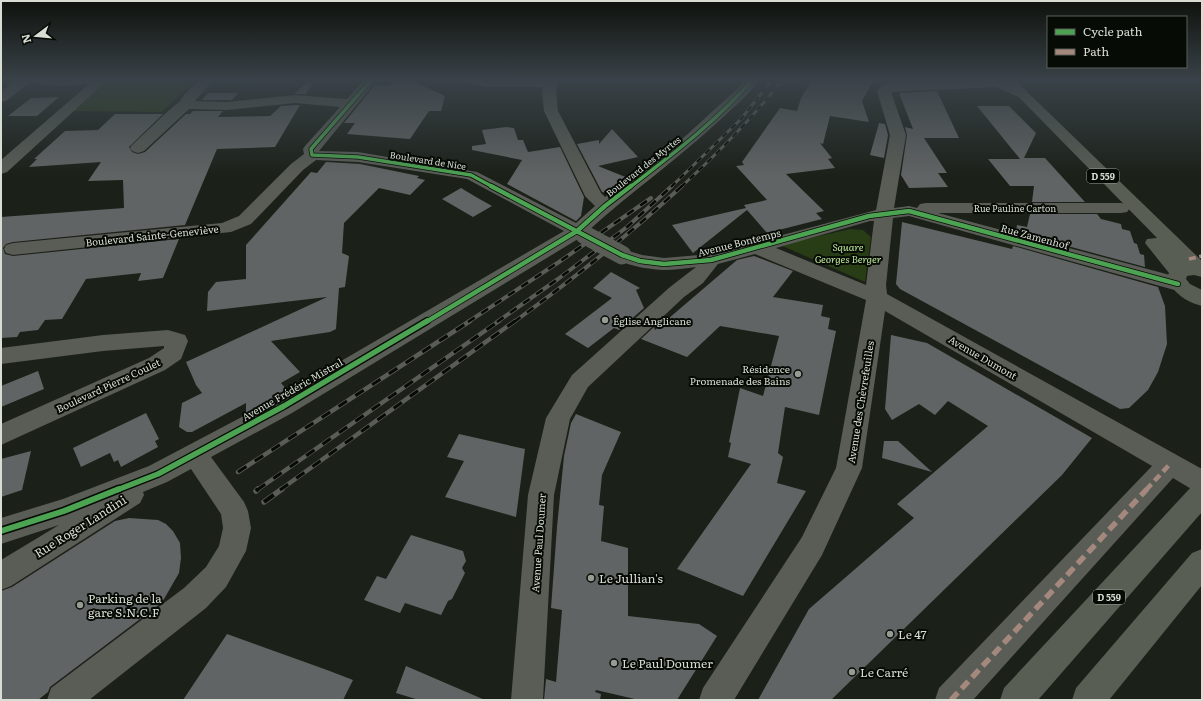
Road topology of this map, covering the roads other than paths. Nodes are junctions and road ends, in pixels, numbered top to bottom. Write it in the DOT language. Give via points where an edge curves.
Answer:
graph roads {
  1 [pos="65,112"];
  2 [pos="176,112"];
  3 [pos="343,112"];
  4 [pos="551,112"];
  5 [pos="720,112"];
  6 [pos="891,112"];
  7 [pos="1030,112"];
  8 [pos="1040,112"];
  9 [pos="138,148"];
  10 [pos="312,155"];
  11 [pos="1,169"];
  12 [pos="605,206"];
  13 [pos="1005,207"];
  14 [pos="1121,208"];
  15 [pos="909,211"];
  16 [pos="885,214"];
  17 [pos="581,233"];
  18 [pos="1003,236"];
  19 [pos="757,248"];
  20 [pos="13,249"];
  21 [pos="711,260"];
  22 [pos="664,264"];
  23 [pos="1202,271"];
  24 [pos="1179,278"];
  25 [pos="676,292"];
  26 [pos="877,297"];
  27 [pos="1201,300"];
  28 [pos="1,356"];
  29 [pos="1,435"];
  30 [pos="193,454"];
  31 [pos="1170,464"];
  32 [pos="158,474"];
  33 [pos="1202,482"];
  34 [pos="1202,494"];
  35 [pos="1,531"];
  36 [pos="1202,563"];
  37 [pos="1,576"];
  38 [pos="63,700"];
  39 [pos="527,700"];
  40 [pos="715,700"];
  41 [pos="951,700"];
  42 [pos="1016,700"];
  43 [pos="1088,700"];
  1 -- 11 [label="street"];
  2 -- 9 [label="street"];
  3 -- 10 [label="street" via="311,149"];
  4 -- 12 [label="street" via="594,196"];
  5 -- 12 [label="street, Boulevard des Myrtes" via="685,144"];
  6 -- 16 [label="street, Avenue des Chèvrefeuilles" via="898,135"];
  7 -- 14 [label="main road, D 559"];
  8 -- 23 [label="main road, D 559"];
  10 -- 17 [label="street, Boulevard de Nice" via="358,157 471,175"];
  10 -- 20 [label="street, Boulevard Sainte-Geneviève" via="245,220 225,228"];
  12 -- 17 [label="street, Boulevard des Myrtes"];
  13 -- 14 [label="street, Rue Pauline Carton"];
  13 -- 15 [label="street, Rue Pauline Carton"];
  13 -- 18 [label="street"];
  14 -- 24 [label="main road, D 559"];
  15 -- 16 [label="street, Rue Zamenhof"];
  15 -- 18 [label="street, Rue Zamenhof"];
  16 -- 19 [label="street, Avenue Bontemps" via="869,216"];
  16 -- 26 [label="street, Avenue des Chèvrefeuilles" via="876,285"];
  17 -- 22 [label="street, Avenue Bontemps, bridge" via="622,255 640,261"];
  17 -- 30 [label="street, Avenue Frédéric Mistral" via="284,406"];
  18 -- 24 [label="street, Rue Zamenhof"];
  19 -- 21 [label="street, Avenue Bontemps"];
  19 -- 26 [label="street, Avenue Dumont"];
  21 -- 22 [label="street, Avenue Bontemps"];
  21 -- 25 [label="street, Avenue Paul Doumer" via="692,282"];
  22 -- 25 [label="street"];
  23 -- 24 [label="main road" via="1185,270"];
  24 -- 27 [label="main road" via="1190,293"];
  25 -- 39 [label="street, Avenue Paul Doumer" via="580,381 558,418 540,495"];
  26 -- 31 [label="street, Avenue Dumont"];
  26 -- 40 [label="street, Avenue des Chèvrefeuilles" via="849,468 812,546"];
  28 -- 29 [label="street, Boulevard Pierre Coulet" via="103,343 168,338 177,341 173,353 157,364"];
  30 -- 32 [label="street, Avenue Frédéric Mistral"];
  30 -- 38 [label="street" via="234,511 237,528 232,551 216,577 195,598"];
  31 -- 33 [label="street, Avenue Dumont"];
  31 -- 41 [label="street"];
  32 -- 35 [label="street, Avenue Frédéric Mistral" via="64,511"];
  32 -- 37 [label="street, Rue Roger Landini" via="143,487"];
  34 -- 42 [label="main road, D 559"];
  36 -- 43 [label="main road"];
}
